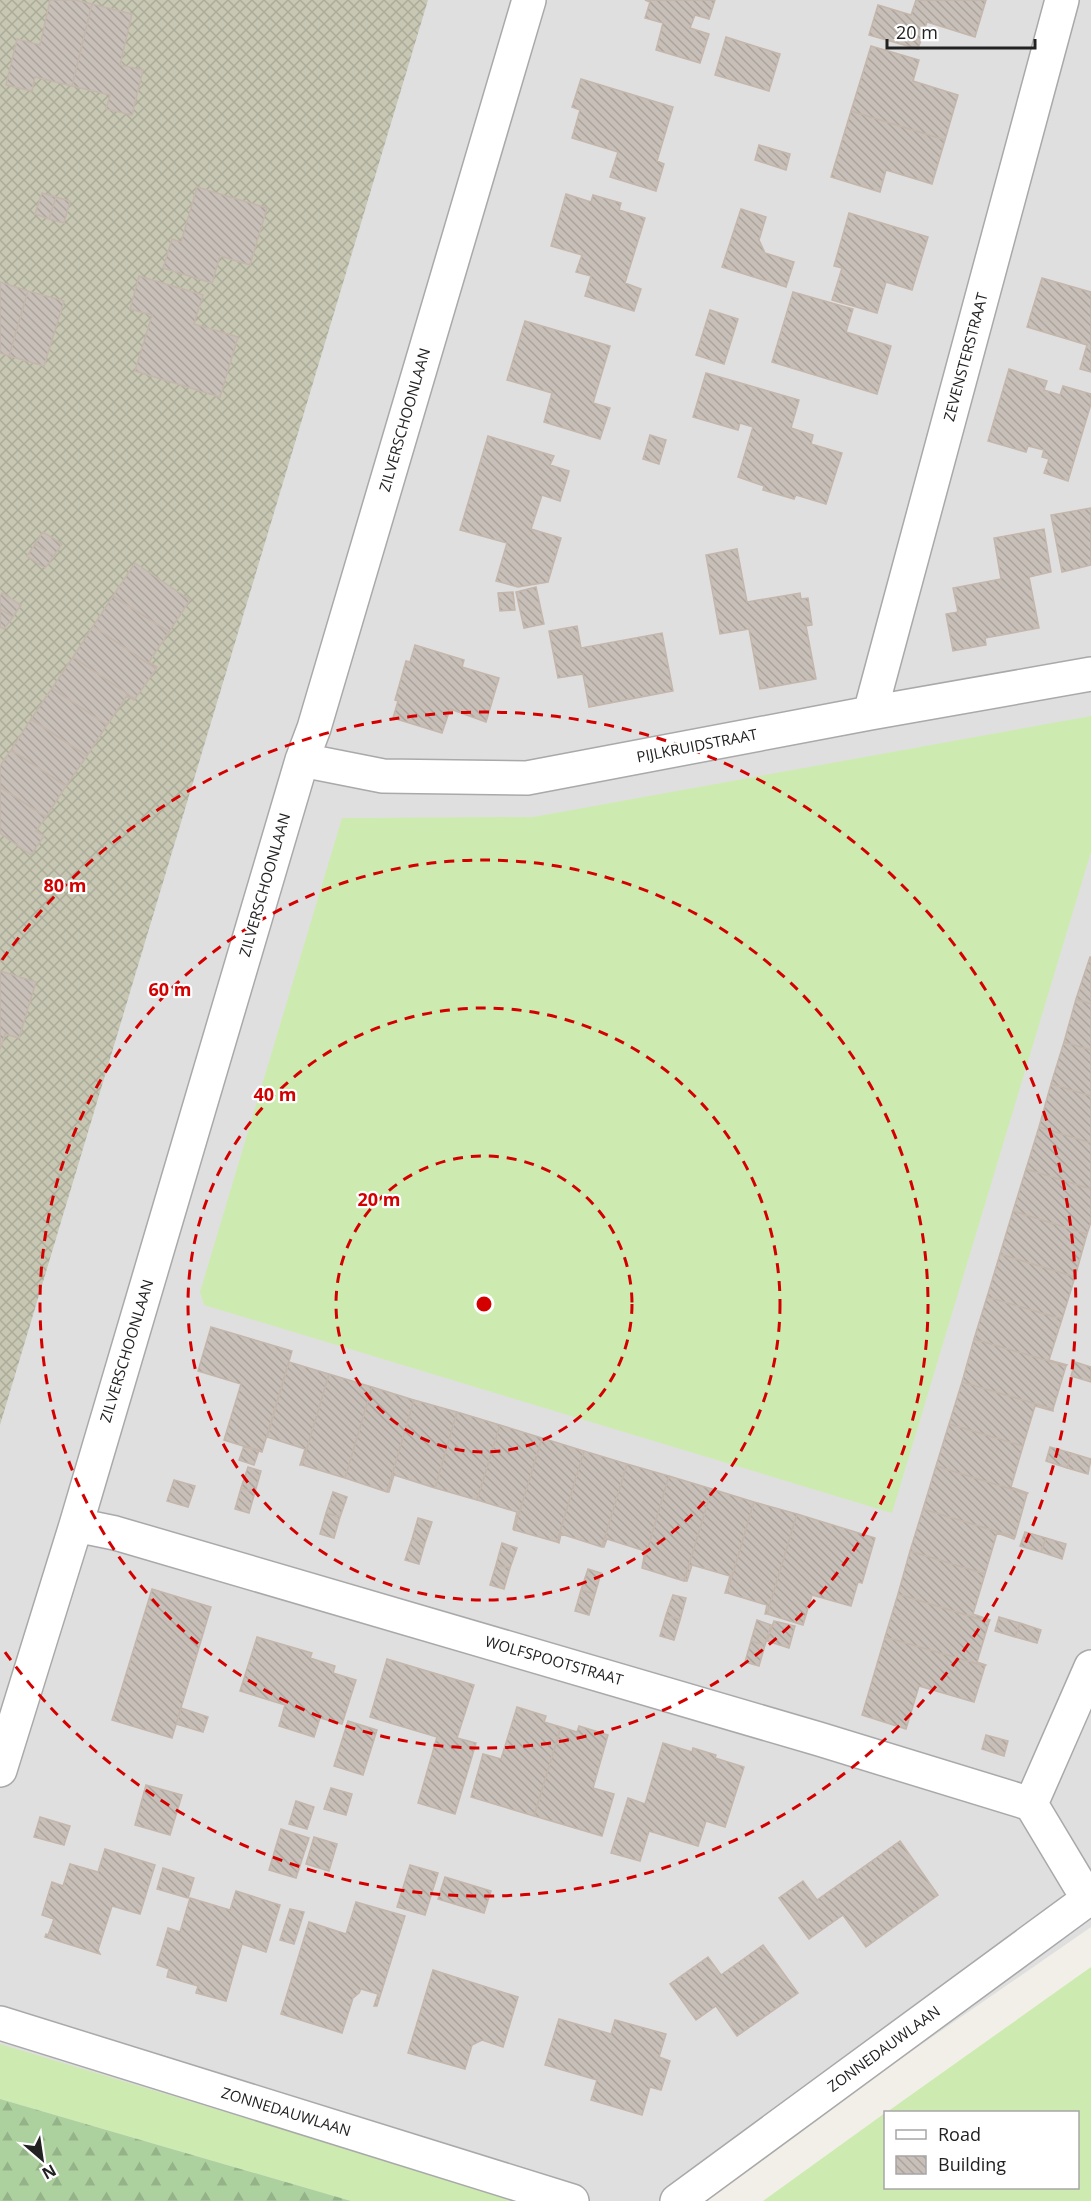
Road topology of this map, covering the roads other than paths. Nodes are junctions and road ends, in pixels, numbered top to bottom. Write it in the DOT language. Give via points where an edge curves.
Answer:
graph roads {
  1 [pos="529,0"];
  2 [pos="1062,0"];
  3 [pos="1091,674"];
  4 [pos="870,713"];
  5 [pos="302,760"];
  6 [pos="76,1525"];
  7 [pos="1091,1667"];
  8 [pos="0,1770"];
  9 [pos="1031,1804"];
  10 [pos="1090,1898"];
  11 [pos="0,2023"];
  12 [pos="572,2201"];
  13 [pos="678,2201"];
  1 -- 5 [label="street, ZILVERSCHOONLAAN"];
  2 -- 4 [label="street, ZEVENSTERSTRAAT"];
  3 -- 4 [label="street, PIJLKRUIDSTRAAT"];
  4 -- 5 [label="street, PIJLKRUIDSTRAAT" via="527,778 383,776"];
  5 -- 6 [label="street, ZILVERSCHOONLAAN"];
  6 -- 8 [label="street, ZILVERSCHOONLAAN"];
  6 -- 9 [label="street, WOLFSPOOTSTRAAT" via="115,1533"];
  7 -- 9 [label="street"];
  9 -- 10 [label="street"];
  10 -- 13 [label="street, ZONNEDAUWLAAN"];
  11 -- 12 [label="street, ZONNEDAUWLAAN"];
}
